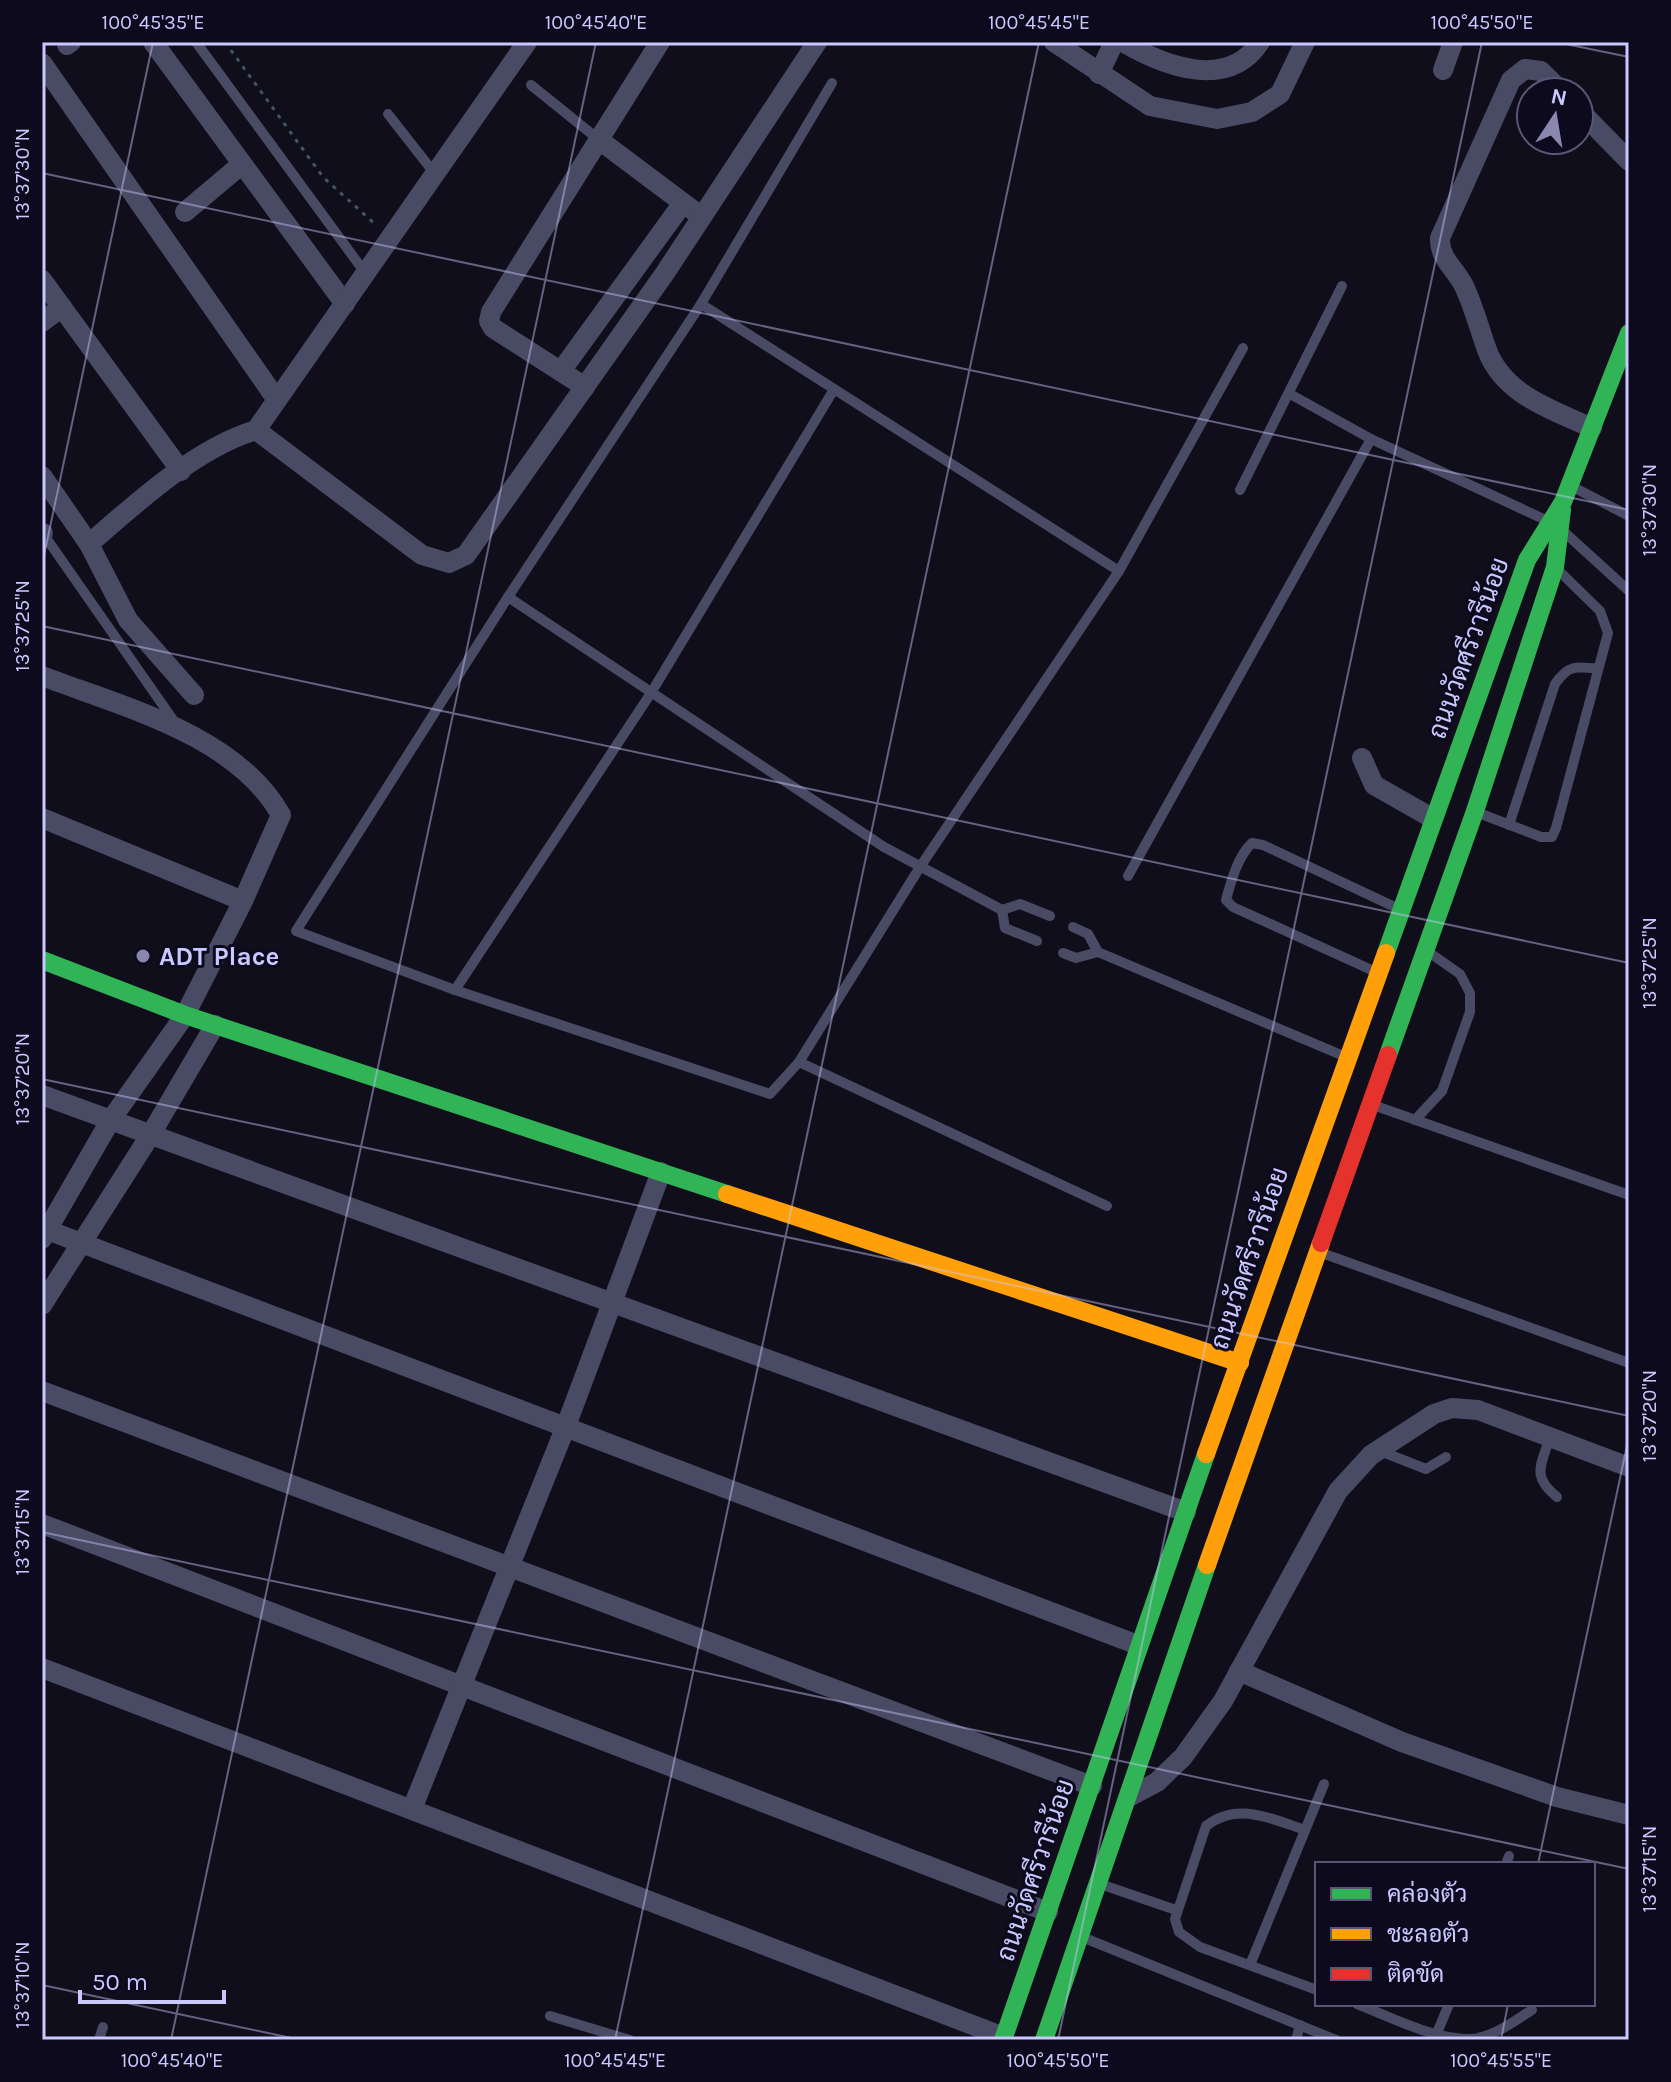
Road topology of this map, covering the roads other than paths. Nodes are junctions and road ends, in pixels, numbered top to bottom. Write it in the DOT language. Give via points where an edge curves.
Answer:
graph roads {
  1 [pos="153,42"];
  2 [pos="196,42"];
  3 [pos="527,42"];
  4 [pos="660,42"];
  5 [pos="817,42"];
  6 [pos="1054,42"];
  7 [pos="1114,42"];
  8 [pos="1123,42"];
  9 [pos="1305,42"];
  10 [pos="1453,42"];
  11 [pos="1258,44"];
  12 [pos="43,65"];
  13 [pos="1443,70"];
  14 [pos="1099,74"];
  15 [pos="1516,76"];
  16 [pos="1546,76"];
  17 [pos="1515,77"];
  18 [pos="832,83"];
  19 [pos="531,85"];
  20 [pos="388,114"];
  21 [pos="1595,126"];
  22 [pos="598,139"];
  23 [pos="1629,161"];
  24 [pos="242,164"];
  25 [pos="435,174"];
  26 [pos="683,203"];
  27 [pos="185,212"];
  28 [pos="702,218"];
  29 [pos="366,274"];
  30 [pos="42,280"];
  31 [pos="1342,286"];
  32 [pos="345,304"];
  33 [pos="701,304"];
  34 [pos="62,307"];
  35 [pos="42,322"];
  36 [pos="1629,333"];
  37 [pos="1243,348"];
  38 [pos="561,371"];
  39 [pos="585,387"];
  40 [pos="833,391"];
  41 [pos="1290,394"];
  42 [pos="277,400"];
  43 [pos="1592,428"];
  44 [pos="256,430"];
  45 [pos="1371,439"];
  46 [pos="181,471"];
  47 [pos="42,476"];
  48 [pos="1240,490"];
  49 [pos="1566,493"];
  50 [pos="1629,516"];
  51 [pos="1555,526"];
  52 [pos="42,533"];
  53 [pos="89,544"];
  54 [pos="1555,567"];
  55 [pos="1119,571"];
  56 [pos="1629,591"];
  57 [pos="508,597"];
  58 [pos="1598,669"];
  59 [pos="42,676"];
  60 [pos="651,693"];
  61 [pos="194,695"];
  62 [pos="180,730"];
  63 [pos="1362,758"];
  64 [pos="1436,809"];
  65 [pos="1475,811"];
  66 [pos="42,818"];
  67 [pos="1509,825"];
  68 [pos="920,867"];
  69 [pos="1128,876"];
  70 [pos="243,901"];
  71 [pos="1002,910"];
  72 [pos="1400,910"];
  73 [pos="1050,916"];
  74 [pos="1073,927"];
  75 [pos="1037,941"];
  76 [pos="1426,950"];
  77 [pos="1098,952"];
  78 [pos="1063,953"];
  79 [pos="42,960"];
  80 [pos="1377,973"];
  81 [pos="455,990"];
  82 [pos="185,1015"];
  83 [pos="215,1025"];
  84 [pos="1348,1058"];
  85 [pos="799,1062"];
  86 [pos="42,1095"];
  87 [pos="1371,1105"];
  88 [pos="1415,1120"];
  89 [pos="110,1121"];
  90 [pos="151,1134"];
  91 [pos="661,1172"];
  92 [pos="1629,1195"];
  93 [pos="1107,1206"];
  94 [pos="44,1233"];
  95 [pos="82,1243"];
  96 [pos="1319,1252"];
  97 [pos="612,1302"];
  98 [pos="42,1305"];
  99 [pos="1240,1363"];
  100 [pos="1629,1363"];
  101 [pos="42,1391"];
  102 [pos="566,1426"];
  103 [pos="1550,1437"];
  104 [pos="1378,1450"];
  105 [pos="1446,1457"];
  106 [pos="1629,1467"];
  107 [pos="1557,1497"];
  108 [pos="1186,1512"];
  109 [pos="42,1524"];
  110 [pos="509,1567"];
  111 [pos="1138,1645"];
  112 [pos="42,1668"];
  113 [pos="1239,1671"];
  114 [pos="462,1685"];
  115 [pos="1324,1784"];
  116 [pos="1092,1786"];
  117 [pos="1129,1797"];
  118 [pos="412,1809"];
  119 [pos="1629,1815"];
  120 [pos="1305,1830"];
  121 [pos="1098,1883"];
  122 [pos="1176,1910"];
  123 [pos="1048,1912"];
  124 [pos="1079,1936"];
  125 [pos="1250,1965"];
  126 [pos="1315,1989"];
  127 [pos="1363,2006"];
  128 [pos="1448,2006"];
  129 [pos="1532,2010"];
  130 [pos="550,2016"];
  131 [pos="1300,2025"];
  132 [pos="103,2027"];
  133 [pos="1437,2033"];
  134 [pos="1004,2038"];
  135 [pos="99,2040"];
  136 [pos="630,2040"];
  137 [pos="1044,2040"];
  138 [pos="1296,2040"];
  139 [pos="1336,2040"];
  1 -- 24 [label="street"];
  2 -- 29 [label="lane"];
  3 -- 25 [label="street"];
  4 -- 22 [label="street"];
  5 -- 28 [label="street"];
  6 -- 14 [label="street"];
  7 -- 14 [label="street"];
  8 -- 11 [label="street" via="1191,70 1214,71 1235,66"];
  9 -- 14 [label="street" via="1280,94 1241,115 1217,119 1150,106"];
  10 -- 13 [label="street"];
  12 -- 42 [label="street"];
  15 -- 16 [label="street" via="1525,69"];
  17 -- 43 [label="street" via="1440,247 1462,283 1497,372 1517,391"];
  18 -- 33 [label="lane"];
  19 -- 22 [label="lane"];
  20 -- 25 [label="lane"];
  21 -- 23 [label="street"];
  22 -- 26 [label="street"];
  22 -- 38 [label="street" via="489,321"];
  24 -- 27 [label="street"];
  24 -- 32 [label="street"];
  25 -- 29 [label="street"];
  26 -- 28 [label="street"];
  26 -- 38 [label="street"];
  28 -- 39 [label="street"];
  29 -- 32 [label="street"];
  30 -- 34 [label="street"];
  31 -- 41 [label="lane"];
  32 -- 42 [label="street"];
  33 -- 40 [label="lane"];
  33 -- 57 [label="lane"];
  34 -- 35 [label="street"];
  34 -- 46 [label="street"];
  36 -- 43 [label="main road, ถนนวัดศรีวารีน้อย"];
  37 -- 55 [label="lane"];
  38 -- 39 [label="street"];
  39 -- 44 [label="street" via="466,555 449,563 422,555"];
  40 -- 55 [label="lane"];
  40 -- 60 [label="lane"];
  41 -- 45 [label="lane"];
  41 -- 48 [label="lane"];
  42 -- 44 [label="street"];
  43 -- 49 [label="main road, ถนนวัดศรีวารีน้อย"];
  44 -- 46 [label="street" via="226,439"];
  45 -- 51 [label="lane"];
  45 -- 69 [label="lane"];
  46 -- 53 [label="street"];
  47 -- 53 [label="street"];
  49 -- 50 [label="lane"];
  49 -- 51 [label="main road, ถนนวัดศรีวารีน้อย"];
  51 -- 54 [label="main road, ถนนวัดศรีวารีน้อย"];
  51 -- 56 [label="lane"];
  51 -- 64 [label="main road, ถนนวัดศรีวารีน้อย" via="1527,560"];
  52 -- 62 [label="lane"];
  53 -- 61 [label="street" via="128,620"];
  54 -- 58 [label="lane" via="1600,611 1608,633"];
  54 -- 65 [label="main road, ถนนวัดศรีวารีน้อย"];
  55 -- 68 [label="lane"];
  57 -- 60 [label="lane"];
  57 -- 81 [label="lane" via="296,931"];
  58 -- 67 [label="lane" via="1576,665 1555,684"];
  58 -- 67 [label="lane" via="1552,837"];
  59 -- 62 [label="street"];
  60 -- 68 [label="lane"];
  60 -- 81 [label="lane"];
  62 -- 70 [label="street" via="269,793 281,815"];
  63 -- 64 [label="street" via="1371,782"];
  64 -- 65 [label="main road"];
  64 -- 72 [label="main road, ถนนวัดศรีวารีน้อย"];
  65 -- 67 [label="lane"];
  65 -- 76 [label="main road, ถนนวัดศรีวารีน้อย"];
  66 -- 70 [label="street"];
  68 -- 71 [label="lane"];
  68 -- 85 [label="lane"];
  70 -- 82 [label="street"];
  71 -- 73 [label="lane" via="1020,904"];
  71 -- 75 [label="lane" via="1005,928"];
  72 -- 80 [label="main road, ถนนวัดศรีวารีน้อย"];
  72 -- 80 [label="lane" via="1252,843 1229,888 1226,900 1233,907"];
  74 -- 77 [label="lane" via="1088,934"];
  76 -- 87 [label="main road, ถนนวัดศรีวารีน้อย"];
  76 -- 88 [label="lane" via="1460,974 1470,993 1470,1012 1442,1091"];
  77 -- 78 [label="lane" via="1076,958"];
  77 -- 84 [label="lane"];
  79 -- 82 [label="main road"];
  80 -- 84 [label="main road, ถนนวัดศรีวารีน้อย"];
  81 -- 85 [label="lane" via="770,1094"];
  82 -- 83 [label="main road"];
  82 -- 89 [label="street"];
  83 -- 90 [label="street"];
  83 -- 91 [label="main road"];
  84 -- 99 [label="main road, ถนนวัดศรีวารีน้อย"];
  85 -- 93 [label="lane"];
  86 -- 89 [label="street"];
  87 -- 88 [label="lane"];
  87 -- 96 [label="main road, ถนนวัดศรีวารีน้อย"];
  88 -- 92 [label="lane"];
  89 -- 90 [label="street"];
  89 -- 94 [label="street"];
  90 -- 95 [label="street"];
  90 -- 97 [label="street"];
  91 -- 97 [label="street"];
  91 -- 99 [label="main road"];
  94 -- 95 [label="street"];
  95 -- 98 [label="street"];
  95 -- 102 [label="street"];
  96 -- 100 [label="lane"];
  96 -- 117 [label="main road, ถนนวัดศรีวารีน้อย"];
  97 -- 102 [label="street"];
  97 -- 108 [label="street"];
  99 -- 108 [label="main road, ถนนวัดศรีวารีน้อย"];
  101 -- 110 [label="street"];
  102 -- 110 [label="street"];
  102 -- 111 [label="street"];
  103 -- 104 [label="street" via="1478,1410 1452,1408"];
  103 -- 106 [label="street"];
  103 -- 107 [label="lane" via="1539,1476"];
  104 -- 105 [label="lane" via="1426,1469"];
  104 -- 113 [label="street" via="1338,1491"];
  108 -- 111 [label="main road, ถนนวัดศรีวารีน้อย"];
  109 -- 114 [label="street"];
  110 -- 114 [label="street"];
  110 -- 116 [label="street"];
  111 -- 116 [label="main road, ถนนวัดศรีวารีน้อย"];
  112 -- 118 [label="street"];
  113 -- 117 [label="street" via="1183,1757 1157,1782"];
  113 -- 119 [label="street" via="1402,1742 1557,1797"];
  114 -- 118 [label="street"];
  114 -- 123 [label="street"];
  115 -- 120 [label="lane"];
  116 -- 123 [label="main road, ถนนวัดศรีวารีน้อย"];
  117 -- 121 [label="main road, ถนนวัดศรีวารีน้อย"];
  118 -- 134 [label="street"];
  120 -- 122 [label="lane" via="1245,1811 1215,1819 1206,1826"];
  120 -- 125 [label="lane"];
  121 -- 122 [label="lane"];
  121 -- 124 [label="main road, ถนนวัดศรีวารีน้อย"];
  122 -- 125 [label="lane" via="1179,1932 1188,1940"];
  123 -- 134 [label="main road, ถนนวัดศรีวารีน้อย"];
  124 -- 131 [label="lane"];
  124 -- 137 [label="main road, ถนนวัดศรีวารีน้อย"];
  125 -- 126 [label="lane"];
  127 -- 133 [label="lane"];
  128 -- 133 [label="lane"];
  129 -- 133 [label="lane" via="1501,2030 1472,2039"];
  130 -- 136 [label="lane"];
  131 -- 138 [label="lane"];
  131 -- 139 [label="lane"];
  132 -- 135 [label="lane"];
}
